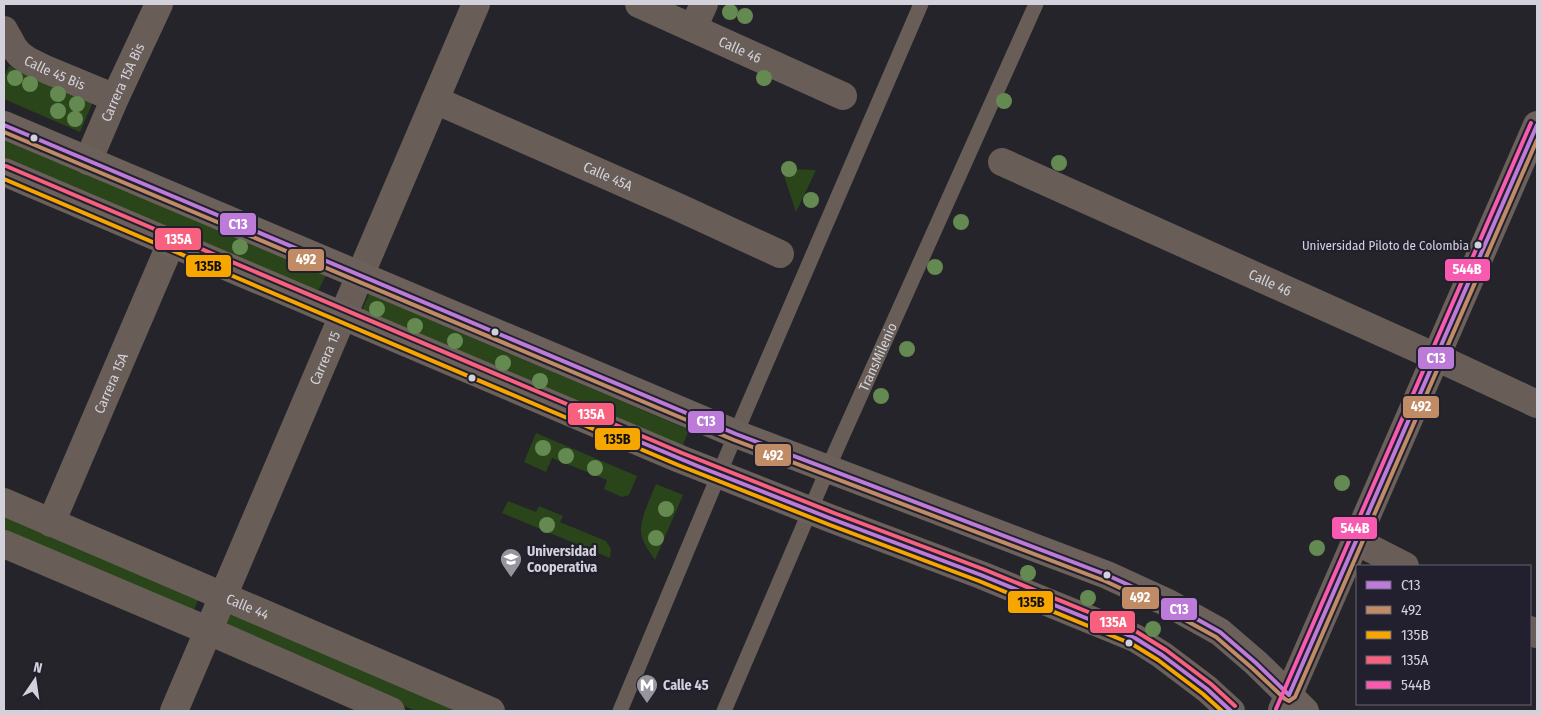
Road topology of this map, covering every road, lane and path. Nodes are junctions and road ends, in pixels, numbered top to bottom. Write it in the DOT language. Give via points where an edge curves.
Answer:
graph roads {
  1 [pos="159,4"];
  2 [pos="476,4"];
  3 [pos="639,4"];
  4 [pos="704,4"];
  5 [pos="921,4"];
  6 [pos="1036,4"];
  7 [pos="693,28"];
  8 [pos="4,33"];
  9 [pos="843,96"];
  10 [pos="115,98"];
  11 [pos="435,100"];
  12 [pos="4,125"];
  13 [pos="1537,125"];
  14 [pos="88,161"];
  15 [pos="1002,162"];
  16 [pos="4,172"];
  17 [pos="171,243"];
  18 [pos="780,254"];
  19 [pos="360,275"];
  20 [pos="343,316"];
  21 [pos="1436,357"];
  22 [pos="1537,404"];
  23 [pos="736,434"];
  24 [pos="828,469"];
  25 [pos="719,475"];
  26 [pos="4,502"];
  27 [pos="811,511"];
  28 [pos="51,523"];
  29 [pos="1356,541"];
  30 [pos="4,544"];
  31 [pos="1403,565"];
  32 [pos="224,596"];
  33 [pos="209,631"];
  34 [pos="1292,706"];
  35 [pos="174,711"];
  36 [pos="391,711"];
  37 [pos="491,711"];
  38 [pos="620,711"];
  39 [pos="724,711"];
  40 [pos="1231,711"];
  1 -- 10 [label="street, Carrera 15A Bis"];
  2 -- 11 [label="street, Carrera 15"];
  3 -- 7 [label="street, Calle 46"];
  4 -- 7 [label="street"];
  5 -- 23 [label="lane"];
  6 -- 24 [label="lane, TransMilenio"];
  7 -- 9 [label="street, Calle 46"];
  8 -- 10 [label="street, Calle 45 Bis" via="27,60"];
  10 -- 14 [label="street, Carrera 15A Bis"];
  11 -- 18 [label="street, Calle 45A"];
  11 -- 19 [label="street, Carrera 15"];
  12 -- 14 [label="main road"];
  13 -- 21 [label="main road"];
  14 -- 19 [label="main road"];
  15 -- 21 [label="street, Calle 46"];
  16 -- 17 [label="main road"];
  17 -- 20 [label="main road"];
  17 -- 28 [label="street, Carrera 15A"];
  19 -- 20 [label="street, Carrera 15"];
  19 -- 23 [label="main road"];
  20 -- 25 [label="main road"];
  20 -- 32 [label="street, Carrera 15"];
  21 -- 22 [label="street, Calle 46"];
  21 -- 29 [label="main road"];
  23 -- 24 [label="main road"];
  23 -- 25 [label="lane"];
  24 -- 27 [label="lane, TransMilenio"];
  24 -- 34 [label="main road" via="1107,575 1168,603 1220,632 1256,663"];
  25 -- 27 [label="main road"];
  25 -- 38 [label="lane"];
  26 -- 28 [label="street, Calle 44"];
  27 -- 39 [label="lane, TransMilenio"];
  27 -- 40 [label="main road" via="1135,638 1162,655"];
  28 -- 32 [label="street, Calle 44"];
  29 -- 31 [label="street"];
  29 -- 34 [label="main road"];
  30 -- 33 [label="street"];
  32 -- 33 [label="street, Carrera 15"];
  32 -- 37 [label="street, Calle 44"];
  33 -- 35 [label="street, Carrera 15"];
  33 -- 36 [label="street"];
}
